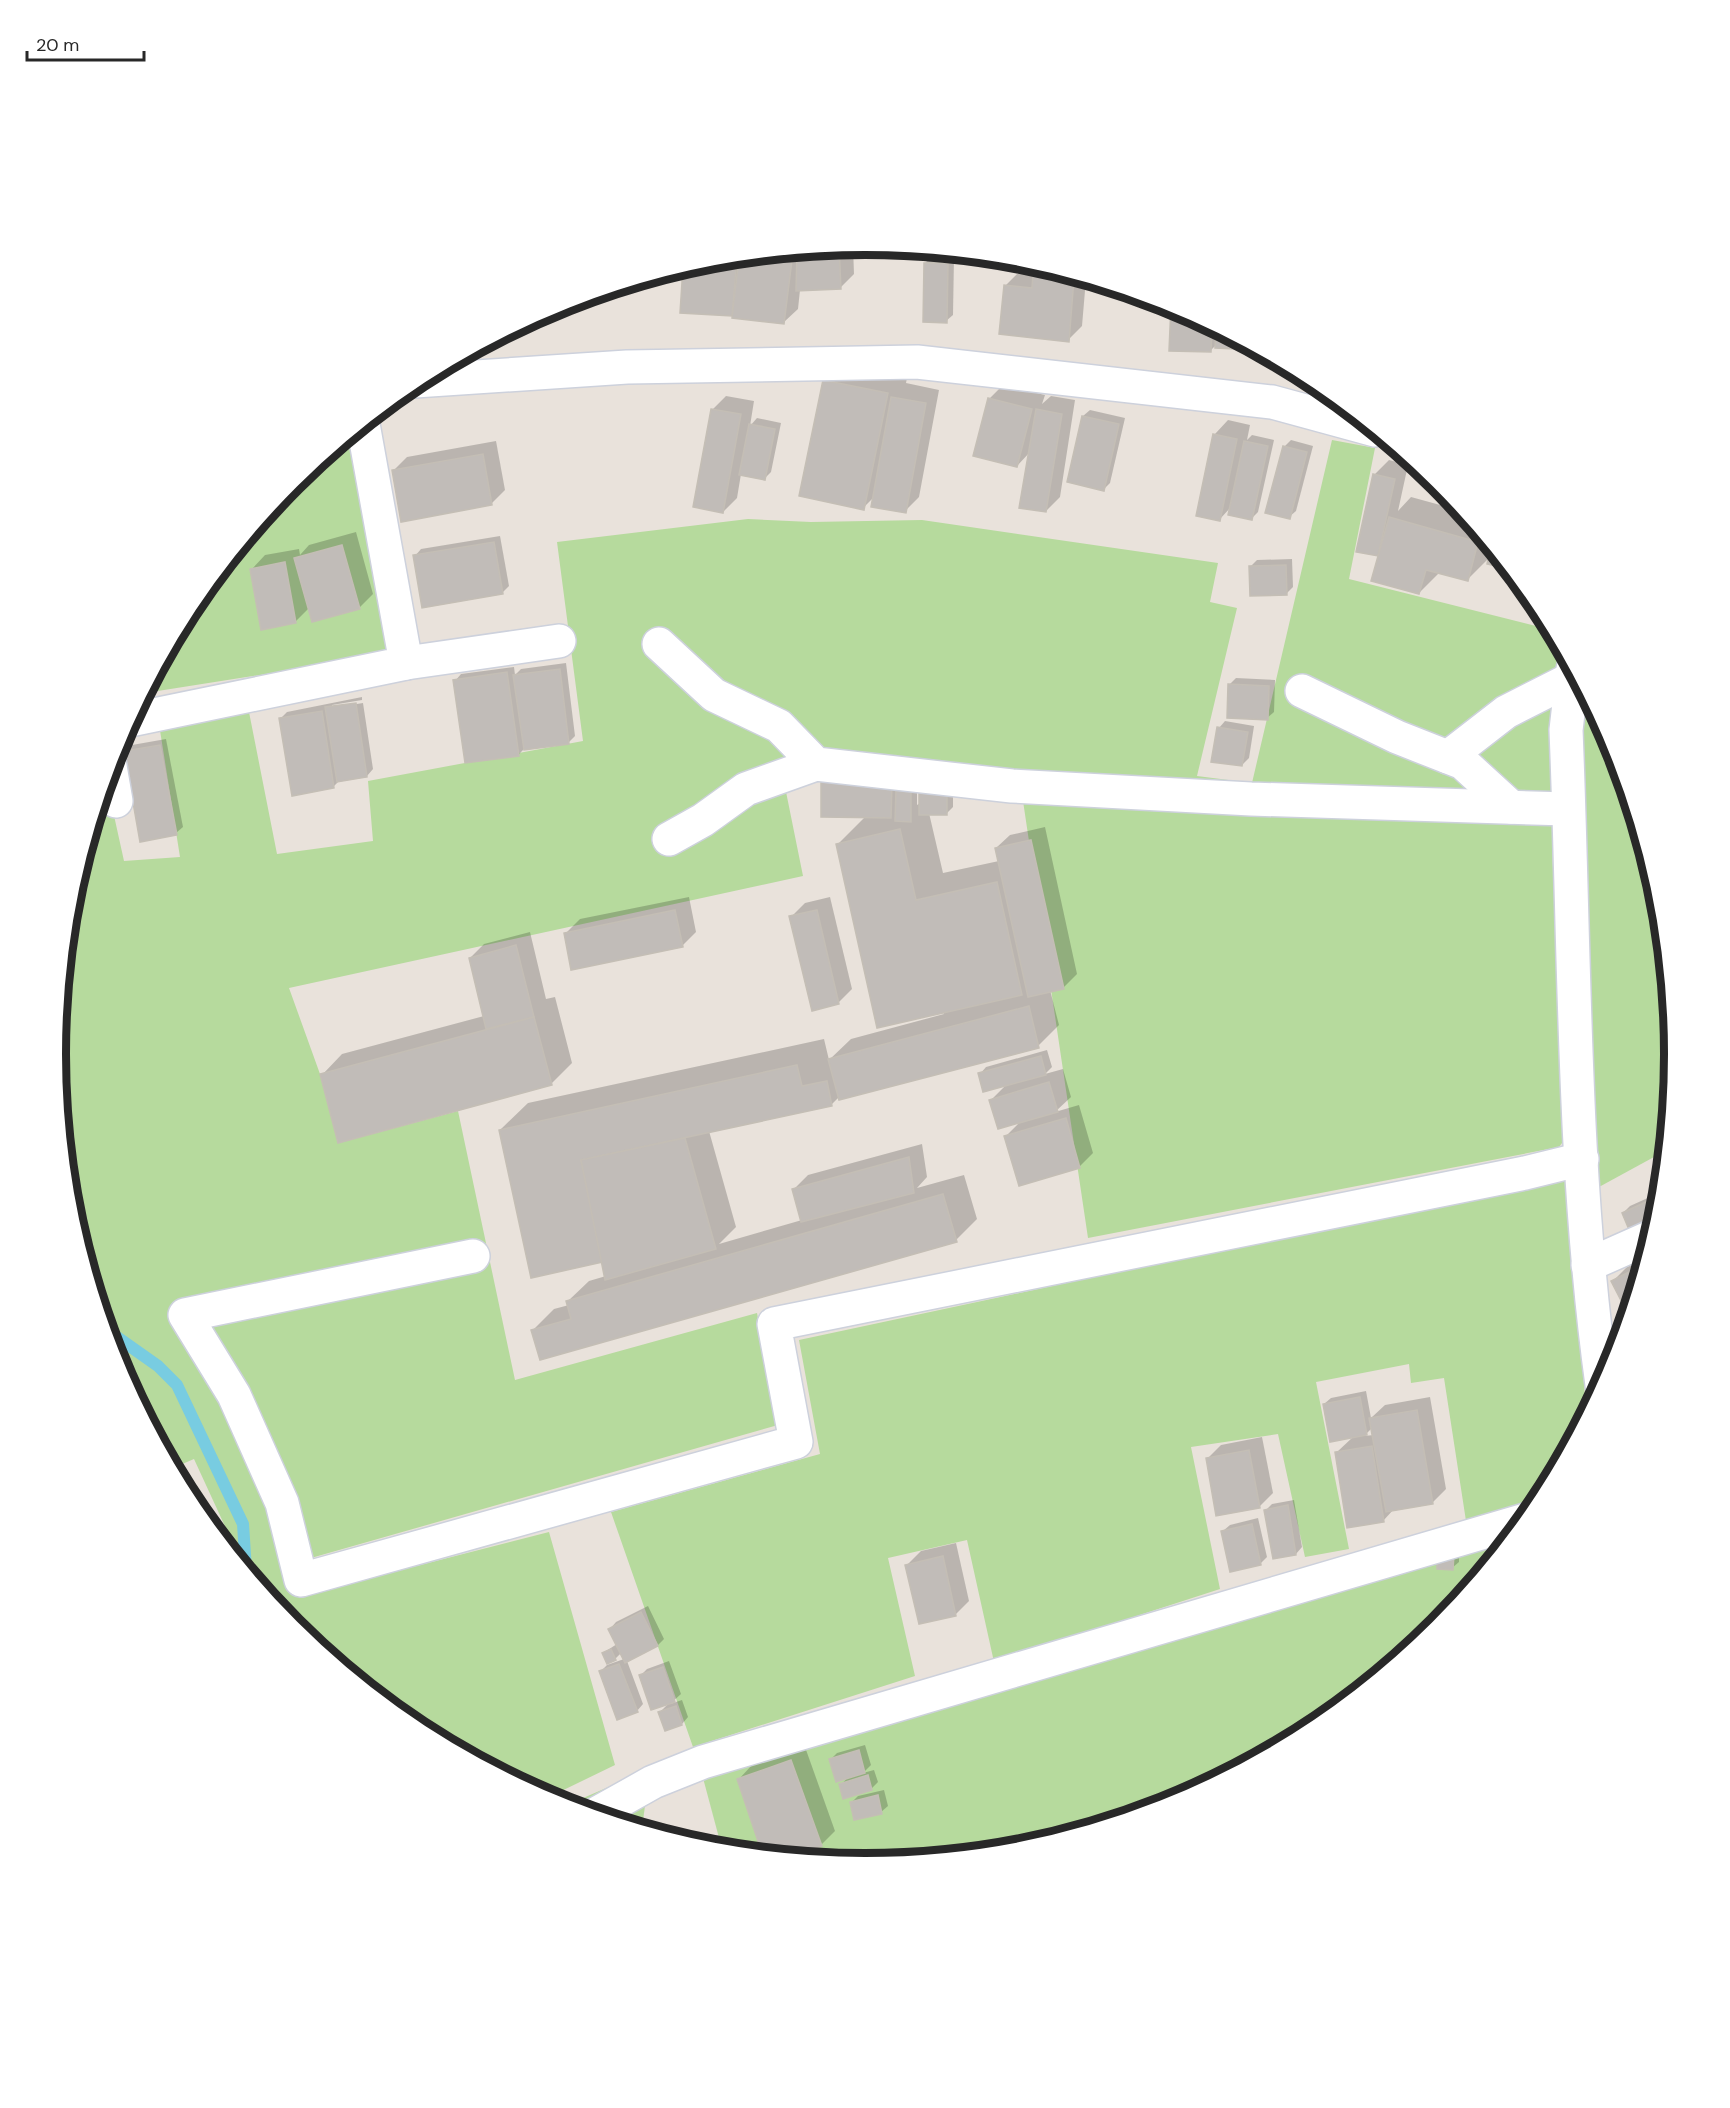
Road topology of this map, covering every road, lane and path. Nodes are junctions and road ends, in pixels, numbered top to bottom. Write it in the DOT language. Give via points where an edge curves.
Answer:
graph roads {
  1 [pos="438,379"];
  2 [pos="1358,425"];
  3 [pos="364,432"];
  4 [pos="559,641"];
  5 [pos="659,644"];
  6 [pos="406,663"];
  7 [pos="1569,676"];
  8 [pos="1571,681"];
  9 [pos="1302,691"];
  10 [pos="140,718"];
  11 [pos="1448,757"];
  12 [pos="816,764"];
  13 [pos="113,783"];
  14 [pos="116,801"];
  15 [pos="1512,807"];
  16 [pos="1568,809"];
  17 [pos="669,839"];
  18 [pos="1582,1159"];
  19 [pos="1642,1241"];
  20 [pos="473,1256"];
  21 [pos="1588,1265"];
  22 [pos="1600,1367"];
  23 [pos="1510,1524"];
  24 [pos="604,1809"];
  1 -- 2 [label="street" via="627,367 917,362 1272,402"];
  3 -- 6 [label="street"];
  4 -- 6 [label="street"];
  5 -- 12 [label="street" via="714,695 779,726"];
  6 -- 10 [label="street"];
  7 -- 11 [label="street" via="1506,712"];
  8 -- 16 [label="street" via="1566,730"];
  9 -- 11 [label="street"];
  11 -- 15 [label="street" via="1463,763"];
  12 -- 15 [label="street" via="1012,786"];
  12 -- 17 [label="street" via="746,789 704,820"];
  13 -- 14 [label="street"];
  15 -- 16 [label="street"];
  16 -- 18 [label="street"];
  18 -- 20 [label="street" via="774,1324 796,1442 301,1580 282,1503 234,1395 185,1315"];
  18 -- 21 [label="street"];
  19 -- 21 [label="street"];
  21 -- 22 [label="street"];
  23 -- 24 [label="street" via="703,1762 653,1782"];
}
